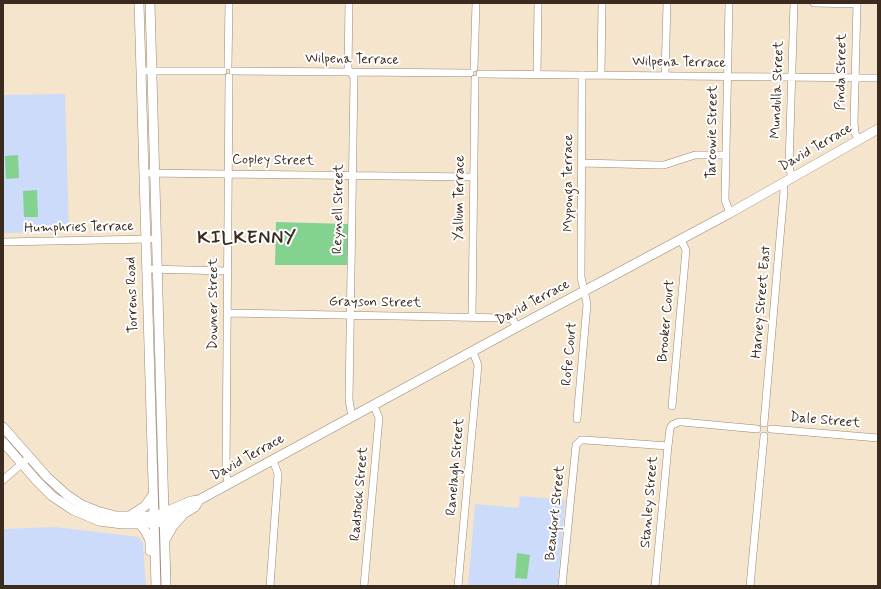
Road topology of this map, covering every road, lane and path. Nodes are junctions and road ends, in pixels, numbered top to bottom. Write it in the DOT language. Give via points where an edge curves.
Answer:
graph roads {
  1 [pos="139,3"];
  2 [pos="150,3"];
  3 [pos="229,3"];
  4 [pos="349,3"];
  5 [pos="476,3"];
  6 [pos="538,3"];
  7 [pos="602,3"];
  8 [pos="667,3"];
  9 [pos="729,3"];
  10 [pos="794,3"];
  11 [pos="814,3"];
  12 [pos="857,4"];
  13 [pos="141,71"];
  14 [pos="152,71"];
  15 [pos="228,71"];
  16 [pos="351,73"];
  17 [pos="475,74"];
  18 [pos="537,75"];
  19 [pos="582,75"];
  20 [pos="601,75"];
  21 [pos="665,76"];
  22 [pos="727,76"];
  23 [pos="792,77"];
  24 [pos="855,78"];
  25 [pos="878,78"];
  26 [pos="878,129"];
  27 [pos="859,140"];
  28 [pos="726,155"];
  29 [pos="582,163"];
  30 [pos="154,172"];
  31 [pos="144,173"];
  32 [pos="228,173"];
  33 [pos="353,175"];
  34 [pos="474,177"];
  35 [pos="792,178"];
  36 [pos="783,183"];
  37 [pos="730,213"];
  38 [pos="146,239"];
  39 [pos="156,239"];
  40 [pos="681,240"];
  41 [pos="3,242"];
  42 [pos="147,269"];
  43 [pos="157,270"];
  44 [pos="228,271"];
  45 [pos="584,291"];
  46 [pos="227,313"];
  47 [pos="351,316"];
  48 [pos="472,318"];
  49 [pos="517,327"];
  50 [pos="154,348"];
  51 [pos="472,352"];
  52 [pos="374,406"];
  53 [pos="672,406"];
  54 [pos="352,417"];
  55 [pos="577,419"];
  56 [pos="764,423"];
  57 [pos="3,427"];
  58 [pos="757,429"];
  59 [pos="770,429"];
  60 [pos="764,436"];
  61 [pos="878,438"];
  62 [pos="3,442"];
  63 [pos="668,446"];
  64 [pos="29,457"];
  65 [pos="273,460"];
  66 [pos="22,464"];
  67 [pos="3,480"];
  68 [pos="229,484"];
  69 [pos="153,495"];
  70 [pos="199,500"];
  71 [pos="132,515"];
  72 [pos="182,515"];
  73 [pos="159,519"];
  74 [pos="140,524"];
  75 [pos="165,540"];
  76 [pos="155,559"];
  77 [pos="156,586"];
  78 [pos="166,586"];
  79 [pos="270,586"];
  80 [pos="364,586"];
  81 [pos="458,586"];
  82 [pos="562,586"];
  83 [pos="655,586"];
  84 [pos="750,586"];
  1 -- 13 [label="main road, Torrens Road"];
  2 -- 14 [label="main road, Torrens Road"];
  3 -- 15 [label="street, Downer Street"];
  4 -- 16 [label="street, Reynell Street" via="348,69"];
  5 -- 17 [label="street, Yallum Terrace"];
  6 -- 18 [label="street"];
  7 -- 20 [label="street"];
  8 -- 21 [label="street"];
  9 -- 22 [label="street, Tarcowie Street"];
  10 -- 23 [label="street, Mundulla Street"];
  11 -- 12 [label="street"];
  12 -- 24 [label="street, Pinda Street"];
  13 -- 14 [label="street, Wilpena Terrace"];
  13 -- 31 [label="main road, Torrens Road"];
  14 -- 15 [label="street, Wilpena Terrace"];
  14 -- 30 [label="main road, Torrens Road"];
  15 -- 16 [label="street, Wilpena Terrace"];
  15 -- 32 [label="street, Downer Street"];
  16 -- 17 [label="street, Wilpena Terrace"];
  16 -- 33 [label="street, Reynell Street" via="354,77"];
  17 -- 18 [label="street, Wilpena Terrace"];
  17 -- 34 [label="street, Yallum Terrace"];
  18 -- 19 [label="street, Wilpena Terrace"];
  19 -- 20 [label="street, Wilpena Terrace"];
  19 -- 29 [label="street, Myponga Terrace"];
  20 -- 21 [label="street, Wilpena Terrace"];
  21 -- 22 [label="street, Wilpena Terrace"];
  22 -- 23 [label="street, Wilpena Terrace"];
  22 -- 28 [label="street, Tarcowie Street"];
  23 -- 24 [label="street, Wilpena Terrace"];
  23 -- 35 [label="street, Mundulla Street" via="789,166"];
  24 -- 25 [label="street, Wilpena Terrace"];
  24 -- 27 [label="street, Pinda Street" via="855,133"];
  26 -- 27 [label="main road, David Terrace"];
  27 -- 35 [label="main road, David Terrace"];
  28 -- 29 [label="street" via="695,155 664,165"];
  28 -- 37 [label="street, Tarcowie Street" via="725,200"];
  29 -- 45 [label="street, Myponga Terrace" via="581,277"];
  30 -- 31 [label="street, Copley Street"];
  30 -- 32 [label="street, Copley Street"];
  30 -- 39 [label="main road, Torrens Road"];
  31 -- 38 [label="main road, Torrens Road"];
  32 -- 33 [label="street, Copley Street"];
  32 -- 44 [label="street, Downer Street"];
  33 -- 34 [label="street, Copley Street"];
  33 -- 47 [label="street, Reynell Street"];
  34 -- 48 [label="street, Yallum Terrace"];
  35 -- 36 [label="main road, David Terrace"];
  36 -- 37 [label="main road, David Terrace"];
  36 -- 56 [label="street, Harvey Street East"];
  37 -- 40 [label="main road, David Terrace"];
  38 -- 39 [label="street, Humphries Terrace"];
  38 -- 41 [label="street, Humphries Terrace"];
  38 -- 42 [label="main road, Torrens Road"];
  39 -- 43 [label="main road, Torrens Road"];
  40 -- 45 [label="main road, David Terrace"];
  40 -- 53 [label="street, Brooker Court" via="686,250"];
  42 -- 43 [label="street"];
  42 -- 50 [label="main road, Torrens Road"];
  43 -- 44 [label="street"];
  43 -- 50 [label="main road, Torrens Road"];
  44 -- 46 [label="street, Downer Street"];
  45 -- 49 [label="main road, David Terrace"];
  45 -- 55 [label="street, Rofe Court" via="587,304"];
  46 -- 47 [label="street, Grayson Street"];
  46 -- 68 [label="street, Downer Street" via="226,475"];
  47 -- 48 [label="street, Grayson Street"];
  47 -- 54 [label="street, Reynell Street" via="349,400"];
  48 -- 49 [label="street, Grayson Street" via="510,319"];
  49 -- 51 [label="main road, David Terrace"];
  50 -- 69 [label="main road, Torrens Road"];
  50 -- 73 [label="main road, Torrens Road"];
  51 -- 52 [label="main road, David Terrace"];
  51 -- 81 [label="street, Ranelagh Street" via="478,365"];
  52 -- 54 [label="main road, David Terrace"];
  52 -- 80 [label="street, Radstock Street" via="380,418"];
  54 -- 65 [label="main road, David Terrace"];
  56 -- 58 [label="street"];
  56 -- 59 [label="street" via="769,425"];
  57 -- 64 [label="main road"];
  58 -- 60 [label="street" via="760,435"];
  58 -- 63 [label="street, Stanley Street" via="675,423 670,429"];
  59 -- 60 [label="street" via="769,434"];
  59 -- 61 [label="street, Dale Street"];
  60 -- 84 [label="street"];
  62 -- 66 [label="main road"];
  63 -- 82 [label="street, Beaufort Street" via="585,440 578,443 575,448"];
  63 -- 83 [label="street, Stanley Street"];
  64 -- 66 [label="street"];
  64 -- 71 [label="main road" via="58,487 82,505 116,516"];
  65 -- 68 [label="main road, David Terrace"];
  65 -- 79 [label="street" via="278,474"];
  66 -- 67 [label="street"];
  66 -- 74 [label="main road" via="52,496 73,510 99,521"];
  68 -- 70 [label="main road, David Terrace"];
  69 -- 71 [label="main road" via="145,506"];
  69 -- 73 [label="main road, Torrens Road"];
  70 -- 72 [label="main road, David Terrace" via="195,507"];
  70 -- 73 [label="main road, David Terrace" via="191,501"];
  71 -- 73 [label="main road"];
  72 -- 73 [label="main road, David Terrace"];
  72 -- 75 [label="main road"];
  73 -- 74 [label="main road"];
  73 -- 75 [label="main road, Torrens Road"];
  73 -- 76 [label="main road, Torrens Road"];
  74 -- 76 [label="main road" via="150,541 150,551"];
  75 -- 78 [label="main road, Torrens Road"];
  76 -- 77 [label="main road, Torrens Road"];
}
